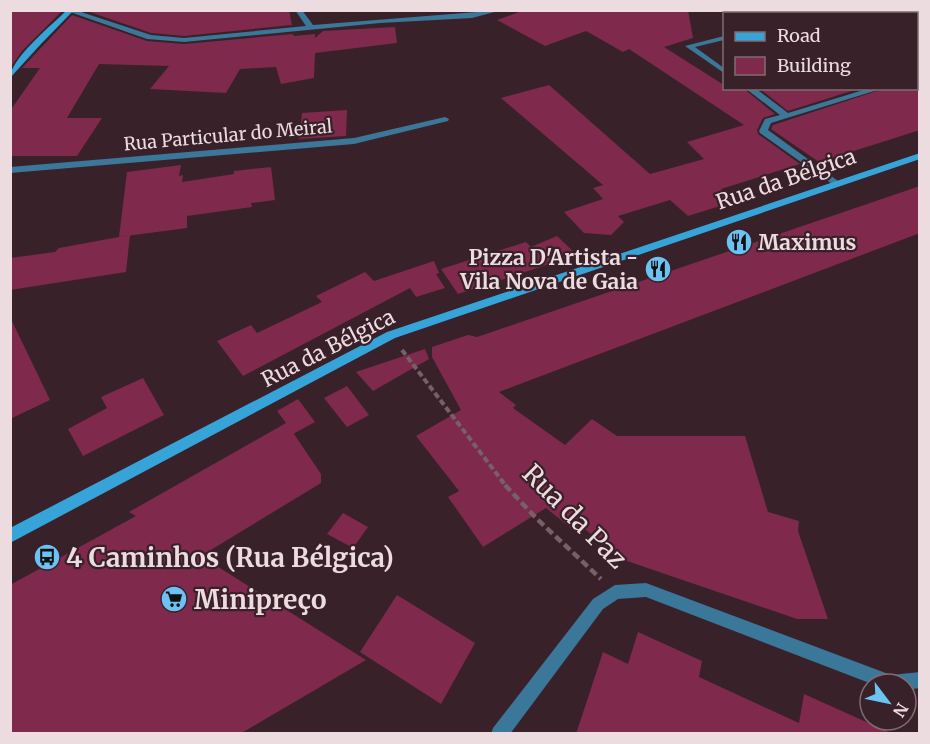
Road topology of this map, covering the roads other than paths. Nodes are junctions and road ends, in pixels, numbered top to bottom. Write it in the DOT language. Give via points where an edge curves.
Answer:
graph roads {
  1 [pos="298,10"];
  2 [pos="390,10"];
  3 [pos="499,10"];
  4 [pos="71,11"];
  5 [pos="380,21"];
  6 [pos="311,28"];
  7 [pos="723,38"];
  8 [pos="723,69"];
  9 [pos="10,76"];
  10 [pos="752,90"];
  11 [pos="873,90"];
  12 [pos="787,116"];
  13 [pos="445,119"];
  14 [pos="920,156"];
  15 [pos="10,170"];
  16 [pos="835,183"];
  17 [pos="10,536"];
  18 [pos="920,680"];
  19 [pos="499,734"];
  1 -- 6 [label="street"];
  2 -- 5 [label="street"];
  3 -- 5 [label="street" via="472,16"];
  4 -- 6 [label="street" via="150,37 184,40"];
  4 -- 9 [label="main road"];
  5 -- 6 [label="street"];
  7 -- 8 [label="street" via="689,46"];
  10 -- 12 [label="street"];
  11 -- 12 [label="street"];
  12 -- 16 [label="street" via="768,121 763,131"];
  13 -- 15 [label="street, Rua Particular do Meiral" via="354,141"];
  14 -- 16 [label="main road, Rua da Bélgica"];
  16 -- 17 [label="main road, Rua da Bélgica" via="391,335"];
  18 -- 19 [label="street, Rua da Paz" via="891,682 646,590 615,592 598,604"];
}
